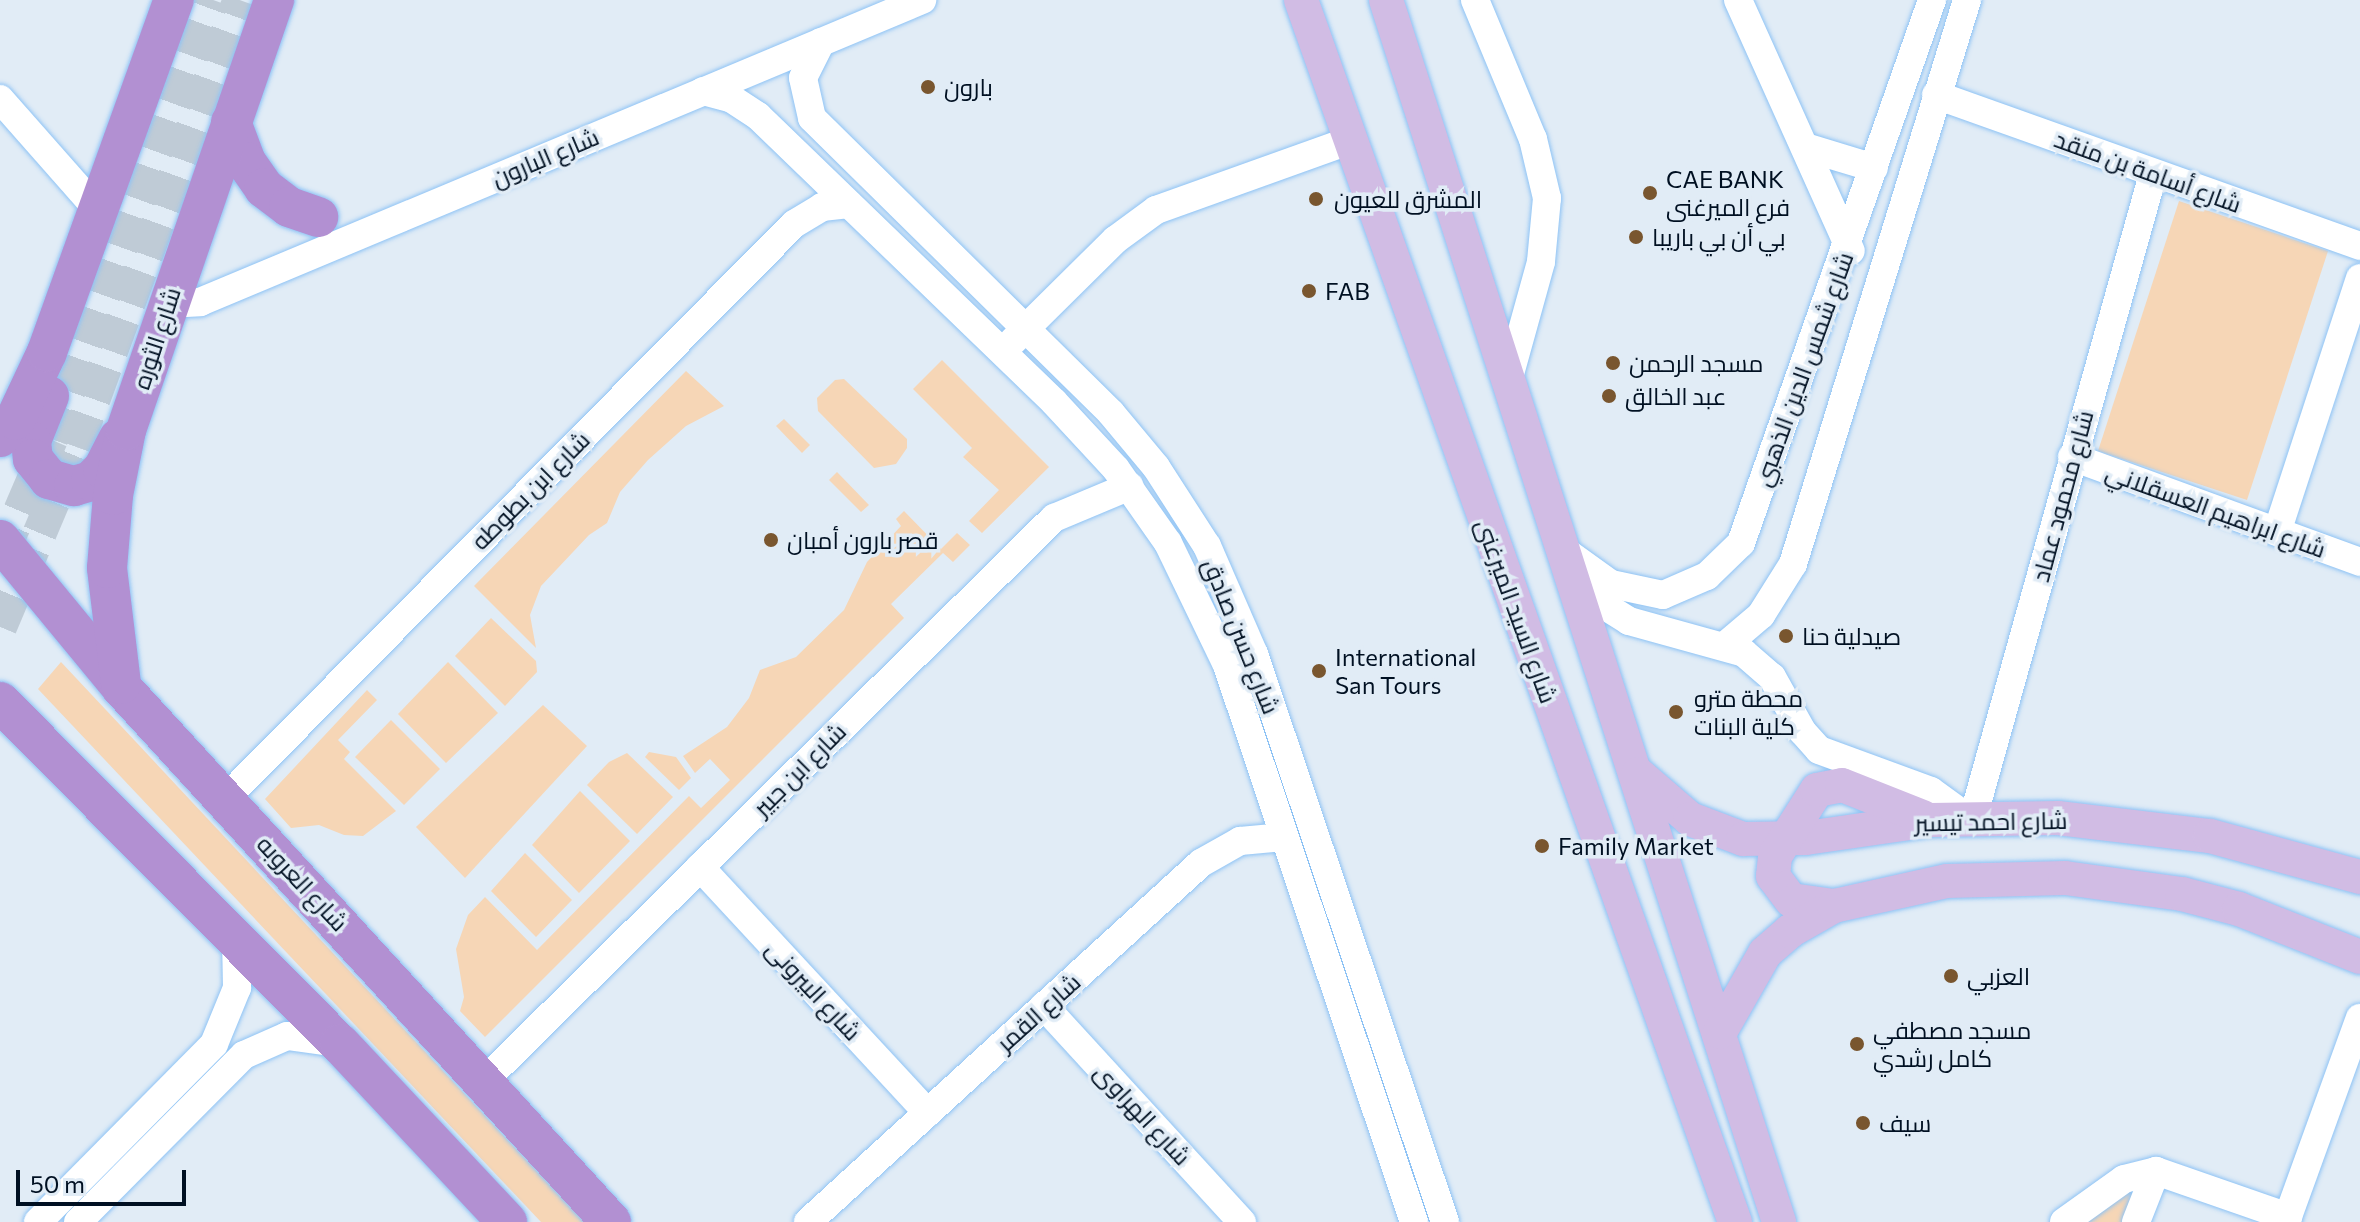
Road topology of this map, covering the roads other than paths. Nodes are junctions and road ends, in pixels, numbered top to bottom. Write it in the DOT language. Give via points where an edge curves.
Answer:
graph roads {
  1 [pos="174,0"];
  2 [pos="274,0"];
  3 [pos="922,0"];
  4 [pos="1301,0"];
  5 [pos="1386,0"];
  6 [pos="1475,0"];
  7 [pos="1738,0"];
  8 [pos="1932,0"];
  9 [pos="1967,0"];
  10 [pos="821,42"];
  11 [pos="703,91"];
  12 [pos="1936,95"];
  13 [pos="0,99"];
  14 [pos="231,122"];
  15 [pos="1349,141"];
  16 [pos="1805,147"];
  17 [pos="1874,168"];
  18 [pos="2153,174"];
  19 [pos="849,204"];
  20 [pos="98,210"];
  21 [pos="318,217"];
  22 [pos="1847,244"];
  23 [pos="2360,246"];
  24 [pos="1882,269"];
  25 [pos="2360,278"];
  26 [pos="167,304"];
  27 [pos="1026,329"];
  28 [pos="47,352"];
  29 [pos="1003,352"];
  30 [pos="1509,377"];
  31 [pos="126,430"];
  32 [pos="0,437"];
  33 [pos="2072,457"];
  34 [pos="1130,486"];
  35 [pos="2277,532"];
  36 [pos="0,540"];
  37 [pos="1565,551"];
  38 [pos="2360,562"];
  39 [pos="1578,589"];
  40 [pos="1727,644"];
  41 [pos="122,688"];
  42 [pos="0,702"];
  43 [pos="1638,774"];
  44 [pos="224,800"];
  45 [pos="1971,818"];
  46 [pos="1931,820"];
  47 [pos="1284,837"];
  48 [pos="1786,839"];
  49 [pos="700,867"];
  50 [pos="2359,876"];
  51 [pos="1834,906"];
  52 [pos="236,937"];
  53 [pos="2360,957"];
  54 [pos="1044,1006"];
  55 [pos="2360,1018"];
  56 [pos="1720,1032"];
  57 [pos="340,1044"];
  58 [pos="485,1080"];
  59 [pos="928,1113"];
  60 [pos="2156,1171"];
  61 [pos="2287,1220"];
  62 [pos="38,1222"];
  63 [pos="78,1222"];
  64 [pos="507,1222"];
  65 [pos="611,1222"];
  66 [pos="808,1222"];
  67 [pos="1242,1222"];
  68 [pos="1414,1222"];
  69 [pos="1445,1222"];
  70 [pos="1735,1222"];
  71 [pos="1779,1222"];
  72 [pos="2064,1222"];
  73 [pos="2136,1222"];
  1 -- 20 [label="highway"];
  2 -- 14 [label="highway, شارع الثوره"];
  3 -- 10 [label="street, شارع البارون"];
  4 -- 15 [label="main road, شارع السيد الميرغنى"];
  5 -- 30 [label="main road"];
  6 -- 30 [label="street" via="1533,139 1547,198 1541,262"];
  7 -- 16 [label="street"];
  8 -- 17 [label="street, شارع شمس الدين الذهبي"];
  9 -- 12 [label="street, شارع شمس الدين الذهبي"];
  10 -- 11 [label="street, شارع البارون"];
  10 -- 27 [label="street, شارع حسن صادق" via="803,78 812,118"];
  11 -- 19 [label="street, شارع حسن صادق" via="751,111"];
  11 -- 26 [label="street, شارع البارون" via="200,302"];
  12 -- 18 [label="street, شارع أسامة بن منقد"];
  12 -- 24 [label="street, شارع شمس الدين الذهبي"];
  13 -- 20 [label="street"];
  14 -- 21 [label="highway" via="246,162 264,188 289,207"];
  14 -- 26 [label="highway, شارع الثوره"];
  15 -- 27 [label="street" via="1164,205 1123,233"];
  15 -- 70 [label="main road, شارع السيد الميرغنى"];
  16 -- 17 [label="street"];
  16 -- 22 [label="street"];
  17 -- 22 [label="street, شارع شمس الدين الذهبي"];
  18 -- 23 [label="street, شارع أسامة بن منقد"];
  18 -- 33 [label="street, شارع محمود عماد"];
  19 -- 29 [label="street, شارع حسن صادق"];
  19 -- 44 [label="street, شارع ابن بطوطه" via="822,207 794,224"];
  20 -- 28 [label="highway"];
  22 -- 24 [label="street" via="1861,259"];
  22 -- 37 [label="street, شارع شمس الدين الذهبي" via="1741,543 1726,562 1688,587 1663,595 1641,594 1611,584"];
  24 -- 40 [label="street, شارع شمس الدين الذهبي" via="1793,564 1761,615"];
  25 -- 35 [label="street"];
  26 -- 31 [label="highway, شارع الثوره"];
  27 -- 29 [label="street"];
  27 -- 69 [label="street, شارع حسن صادق" via="1141,448 1218,567 1254,654"];
  28 -- 31 [label="highway" via="50,390 31,441 42,474 65,485 91,481"];
  28 -- 32 [label="highway" via="15,420"];
  29 -- 34 [label="street, شارع حسن صادق"];
  30 -- 37 [label="main road"];
  31 -- 41 [label="highway, شارع الثوره" via="111,507 107,568"];
  33 -- 35 [label="street, شارع ابراهيم العسقلاني"];
  33 -- 45 [label="street, شارع محمود عماد"];
  34 -- 47 [label="street, شارع حسن صادق" via="1168,543 1214,633"];
  34 -- 49 [label="street, شارع ابن جبير" via="1054,518"];
  35 -- 38 [label="street, شارع ابراهيم العسقلاني"];
  36 -- 41 [label="highway, شارع العروبه"];
  37 -- 39 [label="main road"];
  39 -- 40 [label="street" via="1629,621"];
  39 -- 43 [label="main road"];
  40 -- 45 [label="street" via="1772,677 1802,731 1819,750 1931,791"];
  41 -- 44 [label="highway, شارع العروبه"];
  42 -- 52 [label="highway"];
  43 -- 48 [label="main road, شارع احمد تيسير" via="1690,819 1716,831 1743,839"];
  43 -- 56 [label="main road"];
  44 -- 58 [label="highway, شارع العروبه"];
  45 -- 46 [label="main road, شارع احمد تيسير"];
  45 -- 50 [label="main road, شارع احمد تيسير" via="2058,818 2210,836"];
  46 -- 48 [label="main road, شارع احمد تيسير"];
  46 -- 48 [label="main road" via="1833,784 1817,790"];
  47 -- 54 [label="street, شارع القمر" via="1240,841 1208,857"];
  47 -- 68 [label="street, شارع حسن صادق"];
  48 -- 51 [label="main road" via="1772,866 1783,895"];
  49 -- 58 [label="street, شارع ابن جبير"];
  49 -- 59 [label="street, شارع البيرونى"];
  51 -- 53 [label="main road" via="1947,881 2021,877 2124,884 2239,909"];
  51 -- 56 [label="main road" via="1790,931 1765,953"];
  52 -- 57 [label="highway"];
  52 -- 62 [label="street" via="235,998 214,1044"];
  54 -- 59 [label="street, شارع القمر"];
  54 -- 67 [label="street, شارع الهراوى"];
  55 -- 61 [label="street"];
  56 -- 71 [label="main road"];
  57 -- 63 [label="street" via="295,1035 251,1050"];
  57 -- 64 [label="highway"];
  58 -- 65 [label="highway, شارع العروبه"];
  59 -- 66 [label="street, شارع القمر"];
  60 -- 61 [label="street"];
  60 -- 72 [label="street" via="2124,1179"];
  60 -- 73 [label="street"];
}
